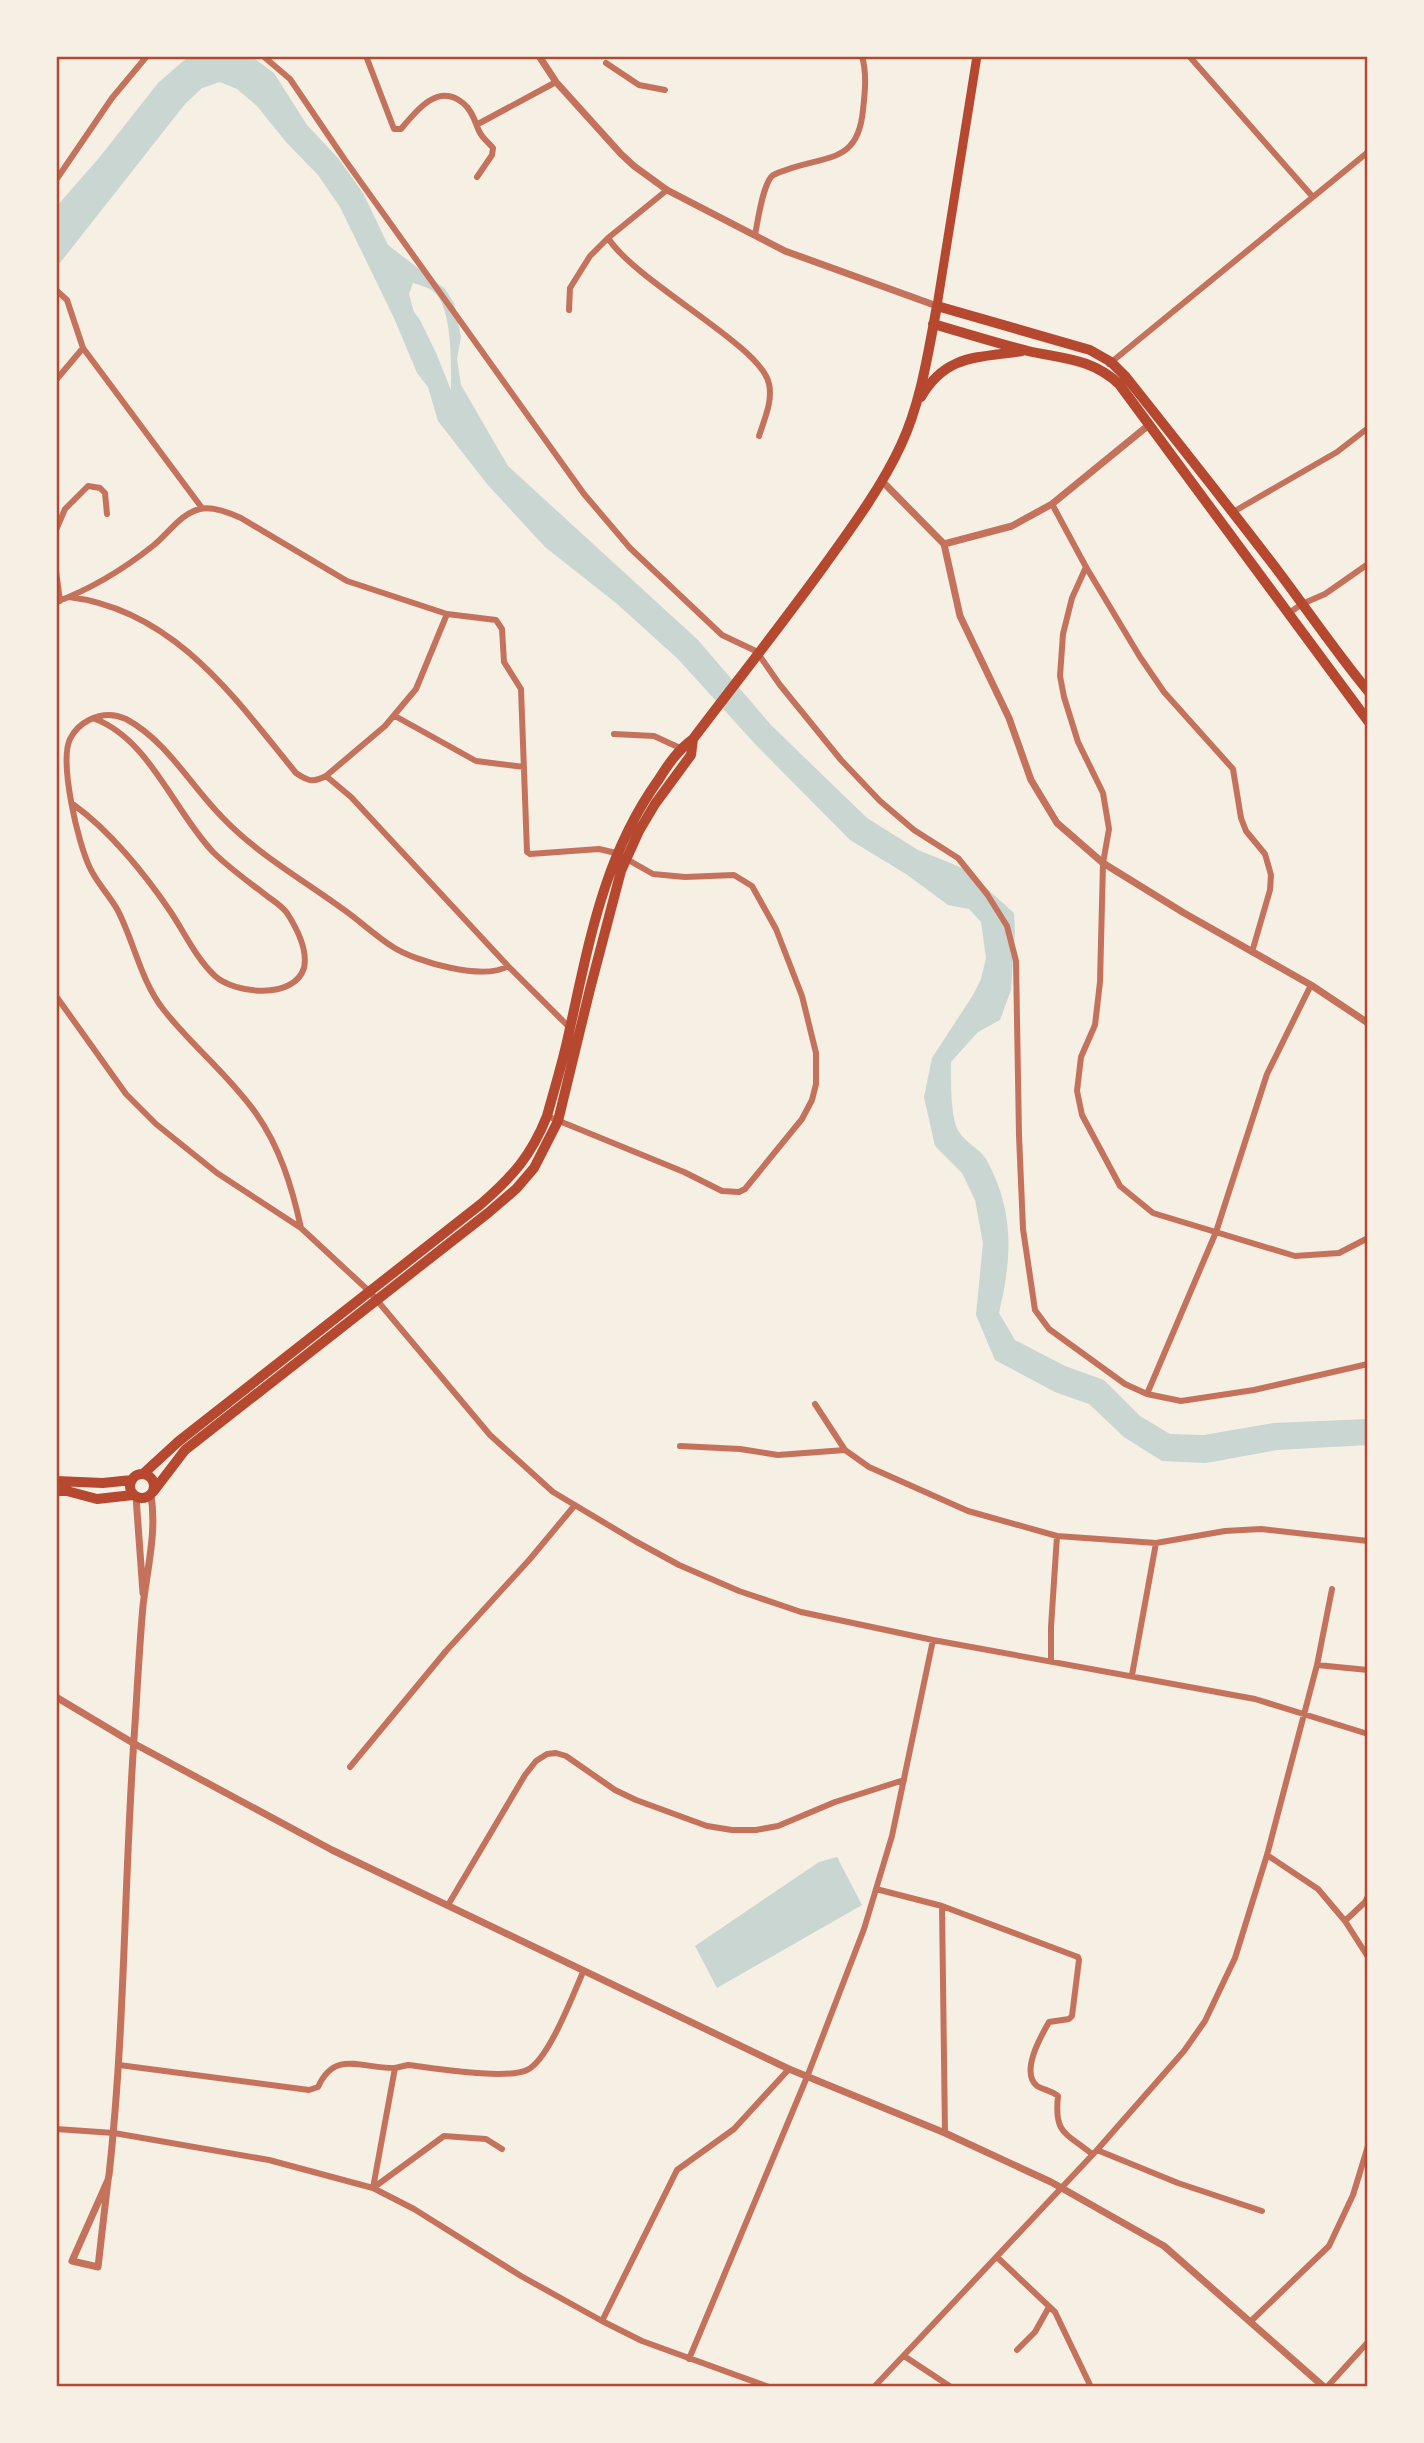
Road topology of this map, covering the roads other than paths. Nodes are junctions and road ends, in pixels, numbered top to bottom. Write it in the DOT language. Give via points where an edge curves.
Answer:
graph roads {
  1 [pos="147,56"];
  2 [pos="263,56"];
  3 [pos="366,56"];
  4 [pos="539,56"];
  5 [pos="862,56"];
  6 [pos="977,56"];
  7 [pos="1189,56"];
  8 [pos="606,63"];
  9 [pos="556,82"];
  10 [pos="666,90"];
  11 [pos="478,124"];
  12 [pos="1368,152"];
  13 [pos="477,177"];
  14 [pos="56,180"];
  15 [pos="667,190"];
  16 [pos="1312,196"];
  17 [pos="755,235"];
  18 [pos="608,238"];
  19 [pos="56,290"];
  20 [pos="937,306"];
  21 [pos="569,310"];
  22 [pos="933,324"];
  23 [pos="83,348"];
  24 [pos="1028,351"];
  25 [pos="1111,362"];
  26 [pos="1102,370"];
  27 [pos="56,380"];
  28 [pos="914,410"];
  29 [pos="1150,424"];
  30 [pos="1368,428"];
  31 [pos="759,436"];
  32 [pos="882,481"];
  33 [pos="1219,494"];
  34 [pos="1208,503"];
  35 [pos="1052,504"];
  36 [pos="202,508"];
  37 [pos="1233,512"];
  38 [pos="107,514"];
  39 [pos="56,530"];
  40 [pos="944,544"];
  41 [pos="1368,564"];
  42 [pos="1086,567"];
  43 [pos="56,571"];
  44 [pos="69,597"];
  45 [pos="58,601"];
  46 [pos="1302,604"];
  47 [pos="1289,613"];
  48 [pos="447,614"];
  49 [pos="759,656"];
  50 [pos="1368,691"];
  51 [pos="395,716"];
  52 [pos="93,718"];
  53 [pos="1368,721"];
  54 [pos="614,734"];
  55 [pos="694,739"];
  56 [pos="680,748"];
  57 [pos="524,767"];
  58 [pos="326,776"];
  59 [pos="73,805"];
  60 [pos="622,856"];
  61 [pos="1103,863"];
  62 [pos="1252,952"];
  63 [pos="508,966"];
  64 [pos="1311,985"];
  65 [pos="56,996"];
  66 [pos="1368,1023"];
  67 [pos="575,1029"];
  68 [pos="547,1116"];
  69 [pos="558,1121"];
  70 [pos="301,1228"];
  71 [pos="1216,1232"];
  72 [pos="1368,1238"];
  73 [pos="373,1296"];
  74 [pos="1368,1364"];
  75 [pos="1147,1394"];
  76 [pos="815,1404"];
  77 [pos="182,1445"];
  78 [pos="680,1446"];
  79 [pos="845,1450"];
  80 [pos="143,1474"];
  81 [pos="56,1480"];
  82 [pos="132,1480"];
  83 [pos="56,1491"];
  84 [pos="152,1494"];
  85 [pos="135,1496"];
  86 [pos="575,1505"];
  87 [pos="1057,1536"];
  88 [pos="1368,1541"];
  89 [pos="1156,1543"];
  90 [pos="1332,1589"];
  91 [pos="144,1604"];
  92 [pos="933,1640"];
  93 [pos="1051,1660"];
  94 [pos="1317,1665"];
  95 [pos="1368,1670"];
  96 [pos="1132,1675"];
  97 [pos="56,1697"];
  98 [pos="1302,1714"];
  99 [pos="1368,1734"];
  100 [pos="133,1743"];
  101 [pos="350,1767"];
  102 [pos="904,1780"];
  103 [pos="1267,1855"];
  104 [pos="876,1889"];
  105 [pos="1368,1896"];
  106 [pos="448,1905"];
  107 [pos="942,1906"];
  108 [pos="1345,1921"];
  109 [pos="1368,1957"];
  110 [pos="583,1972"];
  111 [pos="119,2065"];
  112 [pos="395,2068"];
  113 [pos="789,2069"];
  114 [pos="807,2077"];
  115 [pos="56,2129"];
  116 [pos="114,2133"];
  117 [pos="945,2133"];
  118 [pos="1368,2146"];
  119 [pos="502,2149"];
  120 [pos="1094,2152"];
  121 [pos="108,2180"];
  122 [pos="373,2188"];
  123 [pos="1062,2188"];
  124 [pos="1262,2211"];
  125 [pos="997,2257"];
  126 [pos="1049,2307"];
  127 [pos="602,2321"];
  128 [pos="1250,2322"];
  129 [pos="1368,2342"];
  130 [pos="1017,2350"];
  131 [pos="904,2356"];
  132 [pos="688,2359"];
  133 [pos="769,2387"];
  134 [pos="874,2387"];
  135 [pos="951,2387"];
  136 [pos="1091,2387"];
  137 [pos="1325,2387"];
  1 -- 14 [label="street"];
  2 -- 49 [label="street" via="290,79 584,494 630,548 722,635"];
  3 -- 11 [label="street" via="394,129 401,129 433,97 448,96 463,103"];
  4 -- 9 [label="street"];
  5 -- 17 [label="street" via="866,84 862,122 851,148 772,177"];
  6 -- 20 [label="main road"];
  7 -- 16 [label="street"];
  8 -- 10 [label="street" via="639,85"];
  9 -- 11 [label="street"];
  9 -- 15 [label="street" via="634,166"];
  11 -- 13 [label="street" via="480,134 494,148"];
  12 -- 16 [label="street"];
  15 -- 17 [label="street"];
  15 -- 18 [label="street"];
  16 -- 25 [label="street"];
  17 -- 20 [label="street" via="785,251"];
  18 -- 21 [label="street" via="570,288"];
  18 -- 31 [label="street" via="645,276 748,352 769,382 770,400"];
  19 -- 23 [label="street" via="67,300"];
  20 -- 22 [label="highway"];
  20 -- 25 [label="highway" via="1090,349"];
  22 -- 24 [label="highway"];
  22 -- 28 [label="highway"];
  23 -- 27 [label="street"];
  23 -- 36 [label="street"];
  24 -- 26 [label="highway" via="1079,360"];
  24 -- 28 [label="highway" via="954,363 934,378"];
  25 -- 26 [label="street"];
  25 -- 33 [label="highway"];
  26 -- 29 [label="highway"];
  28 -- 32 [label="highway"];
  29 -- 34 [label="highway"];
  29 -- 35 [label="street"];
  30 -- 37 [label="street" via="1337,452"];
  32 -- 40 [label="street"];
  32 -- 49 [label="highway"];
  33 -- 34 [label="highway"];
  33 -- 37 [label="highway"];
  34 -- 47 [label="highway"];
  35 -- 40 [label="street" via="1012,526"];
  35 -- 42 [label="street"];
  36 -- 44 [label="street" via="189,513 119,571"];
  36 -- 48 [label="street" via="241,518 347,581"];
  37 -- 46 [label="highway"];
  38 -- 39 [label="street" via="104,493 88,486 65,509"];
  40 -- 61 [label="street" via="960,616 1009,718 1031,780 1057,823"];
  41 -- 46 [label="street"];
  42 -- 61 [label="street" via="1063,634 1060,676 1078,742 1107,810"];
  42 -- 62 [label="street" via="1164,692 1233,769 1241,818 1265,854 1271,875"];
  43 -- 45 [label="street"];
  44 -- 45 [label="street"];
  44 -- 58 [label="street" via="134,616 172,638 225,687 296,773 307,781"];
  46 -- 47 [label="street"];
  46 -- 50 [label="highway"];
  47 -- 53 [label="highway"];
  48 -- 51 [label="street" via="416,689"];
  48 -- 57 [label="street" via="500,624 504,662 521,690"];
  49 -- 55 [label="highway"];
  49 -- 75 [label="street" via="841,760 914,830 958,858 1007,926 1016,961 1023,1228 1035,1310 1049,1329 1125,1384"];
  51 -- 57 [label="street" via="476,761"];
  51 -- 58 [label="street"];
  52 -- 59 [label="street" via="81,724 70,740 66,759"];
  52 -- 59 [label="street" via="129,740 197,834 285,910 304,949 299,978 260,991 218,979 115,841"];
  52 -- 63 [label="street" via="108,714 124,718 151,736 222,818 393,947 446,968 496,971"];
  54 -- 56 [label="street" via="653,736"];
  55 -- 56 [label="highway"];
  55 -- 60 [label="highway" via="691,755"];
  56 -- 60 [label="highway" via="645,797"];
  57 -- 60 [label="street" via="527,852 599,849"];
  58 -- 63 [label="street" via="351,797"];
  59 -- 70 [label="street" via="83,855 116,908 148,986 162,1008 254,1110 286,1172"];
  60 -- 67 [label="highway" via="598,906 586,950"];
  60 -- 69 [label="street" via="653,874 734,874 752,886 776,929 802,996 816,1054 816,1084 802,1119 739,1192 722,1191"];
  61 -- 62 [label="street"];
  61 -- 71 [label="street" via="1100,982 1077,1091 1082,1115 1121,1186 1153,1213"];
  62 -- 64 [label="street"];
  63 -- 67 [label="street"];
  64 -- 66 [label="street"];
  64 -- 71 [label="street" via="1267,1074"];
  65 -- 70 [label="street" via="126,1094 156,1124 218,1173"];
  67 -- 68 [label="highway"];
  67 -- 69 [label="highway"];
  68 -- 69 [label="street"];
  68 -- 73 [label="highway" via="537,1142 508,1181"];
  69 -- 73 [label="highway" via="534,1168 516,1189"];
  70 -- 73 [label="street"];
  71 -- 72 [label="street" via="1296,1256 1339,1253"];
  71 -- 75 [label="street"];
  73 -- 77 [label="highway"];
  73 -- 86 [label="street" via="490,1435 553,1492"];
  74 -- 75 [label="street" via="1181,1401"];
  76 -- 79 [label="street"];
  77 -- 80 [label="highway"];
  77 -- 84 [label="highway"];
  78 -- 79 [label="street" via="778,1455"];
  79 -- 87 [label="street" via="869,1467 968,1511"];
  80 -- 82 [label="highway"];
  80 -- 84 [label="highway" via="153,1480"];
  81 -- 82 [label="highway"];
  82 -- 85 [label="highway"];
  83 -- 85 [label="highway" via="97,1499"];
  84 -- 85 [label="highway" via="144,1499"];
  84 -- 91 [label="street"];
  85 -- 91 [label="street"];
  86 -- 92 [label="street" via="679,1565 739,1591 801,1612"];
  86 -- 101 [label="street"];
  87 -- 89 [label="street"];
  87 -- 93 [label="street"];
  88 -- 89 [label="street" via="1261,1529"];
  89 -- 96 [label="street"];
  90 -- 94 [label="street"];
  91 -- 100 [label="street"];
  92 -- 93 [label="street"];
  92 -- 102 [label="street"];
  93 -- 96 [label="street"];
  94 -- 95 [label="street"];
  94 -- 98 [label="street"];
  96 -- 98 [label="street" via="1255,1699"];
  97 -- 100 [label="street"];
  98 -- 99 [label="street"];
  98 -- 103 [label="street"];
  100 -- 106 [label="street" via="332,1850"];
  100 -- 111 [label="street"];
  102 -- 104 [label="street"];
  102 -- 106 [label="street" via="778,1826 732,1830 636,1800 566,1756 547,1754 525,1774"];
  103 -- 108 [label="street" via="1318,1889"];
  103 -- 120 [label="street" via="1235,1958 1205,2021"];
  104 -- 107 [label="street"];
  104 -- 114 [label="street"];
  105 -- 108 [label="street"];
  106 -- 110 [label="street"];
  107 -- 117 [label="street"];
  107 -- 120 [label="street" via="1078,1958 1072,2016 1049,2022 1031,2059 1031,2070 1037,2085 1058,2096 1056,2118 1062,2130"];
  108 -- 109 [label="street"];
  110 -- 112 [label="street" via="548,2049 530,2070 512,2074 408,2065"];
  110 -- 113 [label="street"];
  111 -- 112 [label="street" via="309,2090 318,2087 324,2073 344,2063"];
  111 -- 116 [label="street"];
  112 -- 122 [label="street"];
  113 -- 114 [label="street"];
  113 -- 127 [label="street" via="734,2129 677,2170"];
  114 -- 117 [label="street"];
  114 -- 132 [label="street"];
  115 -- 116 [label="street"];
  116 -- 121 [label="street"];
  116 -- 122 [label="street" via="269,2160"];
  117 -- 123 [label="street"];
  118 -- 128 [label="street" via="1353,2195 1329,2246"];
  119 -- 122 [label="street" via="486,2138 444,2136"];
  120 -- 123 [label="street"];
  120 -- 124 [label="street"];
  121 -- 121 [label="street" via="82,2238 72,2262 98,2267"];
  122 -- 127 [label="street"];
  123 -- 125 [label="street"];
  123 -- 128 [label="street" via="1164,2246"];
  125 -- 126 [label="street"];
  125 -- 131 [label="street"];
  126 -- 130 [label="street" via="1035,2332"];
  126 -- 136 [label="street"];
  127 -- 132 [label="street"];
  128 -- 137 [label="street"];
  129 -- 137 [label="street"];
  131 -- 134 [label="street"];
  131 -- 135 [label="street"];
  132 -- 133 [label="street"];
}
